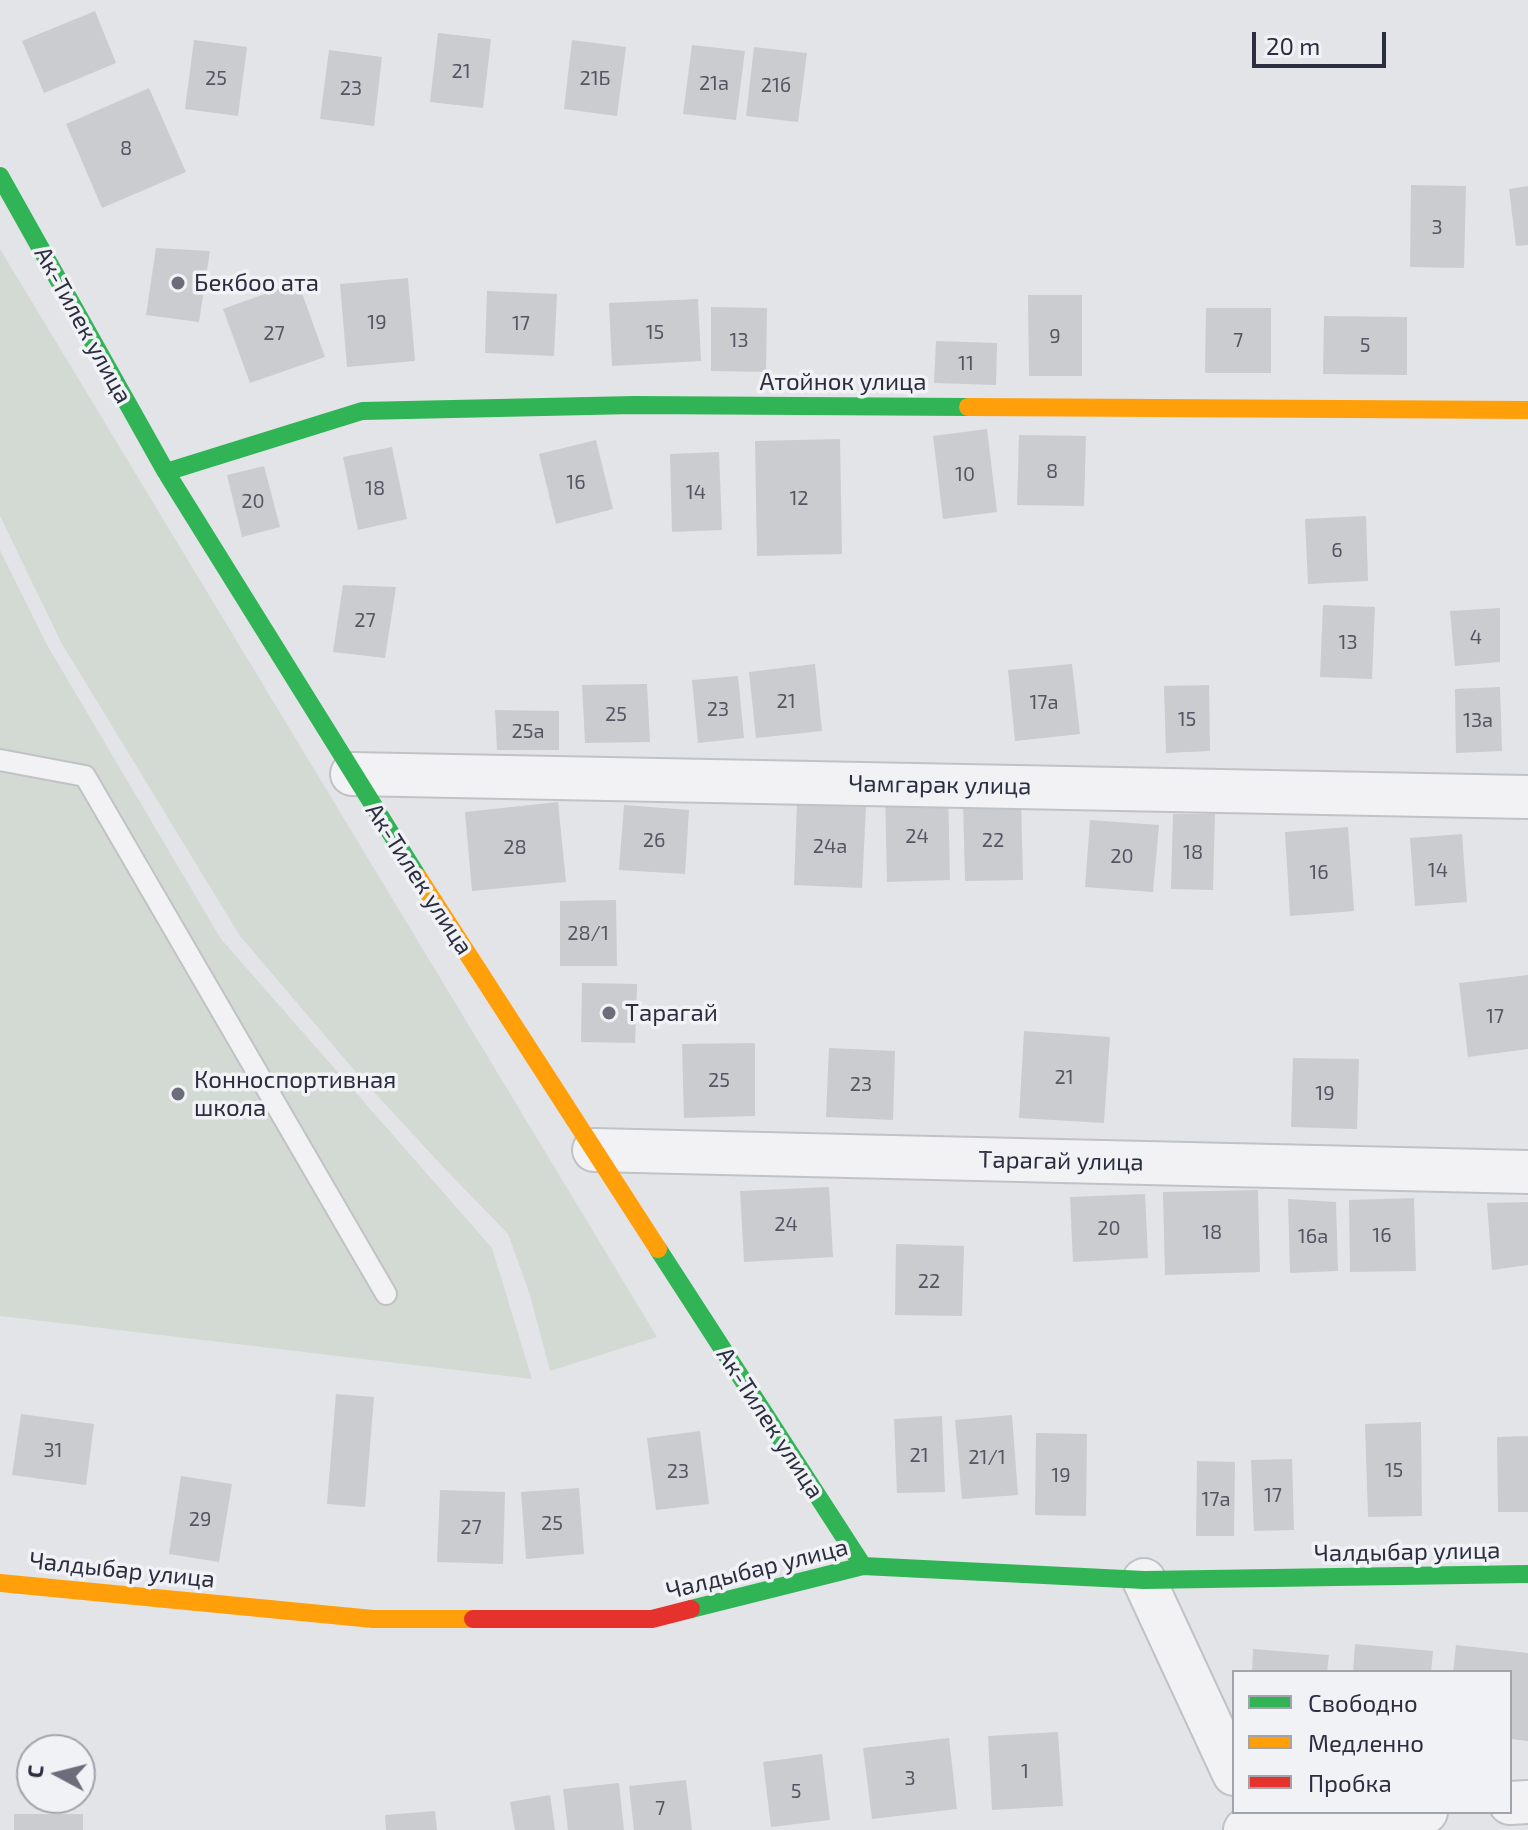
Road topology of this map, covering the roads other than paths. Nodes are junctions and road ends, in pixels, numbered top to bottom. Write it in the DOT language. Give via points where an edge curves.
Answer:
graph roads {
  1 [pos="0,176"];
  2 [pos="1528,410"];
  3 [pos="166,472"];
  4 [pos="0,760"];
  5 [pos="352,774"];
  6 [pos="1528,797"];
  7 [pos="594,1150"];
  8 [pos="1528,1172"];
  9 [pos="386,1294"];
  10 [pos="863,1566"];
  11 [pos="1528,1574"];
  12 [pos="1144,1580"];
  13 [pos="0,1583"];
  14 [pos="1232,1770"];
  15 [pos="1400,1814"];
  16 [pos="1254,1825"];
  1 -- 3 [label="street, Ак-Тилек улица"];
  2 -- 3 [label="street, Атойнок улица" via="634,405 362,411"];
  3 -- 5 [label="street, Ак-Тилек улица"];
  4 -- 9 [label="lane" via="85,776"];
  5 -- 6 [label="street, Чамгарак улица"];
  5 -- 7 [label="street, Ак-Тилек улица"];
  7 -- 8 [label="street, Тарагай улица"];
  7 -- 10 [label="street, Ак-Тилек улица"];
  10 -- 12 [label="street, Чалдыбар улица"];
  10 -- 13 [label="street, Чалдыбар улица" via="652,1619 373,1619"];
  11 -- 12 [label="street, Чалдыбар улица"];
  12 -- 14 [label="street"];
  15 -- 16 [label="street"];
}
